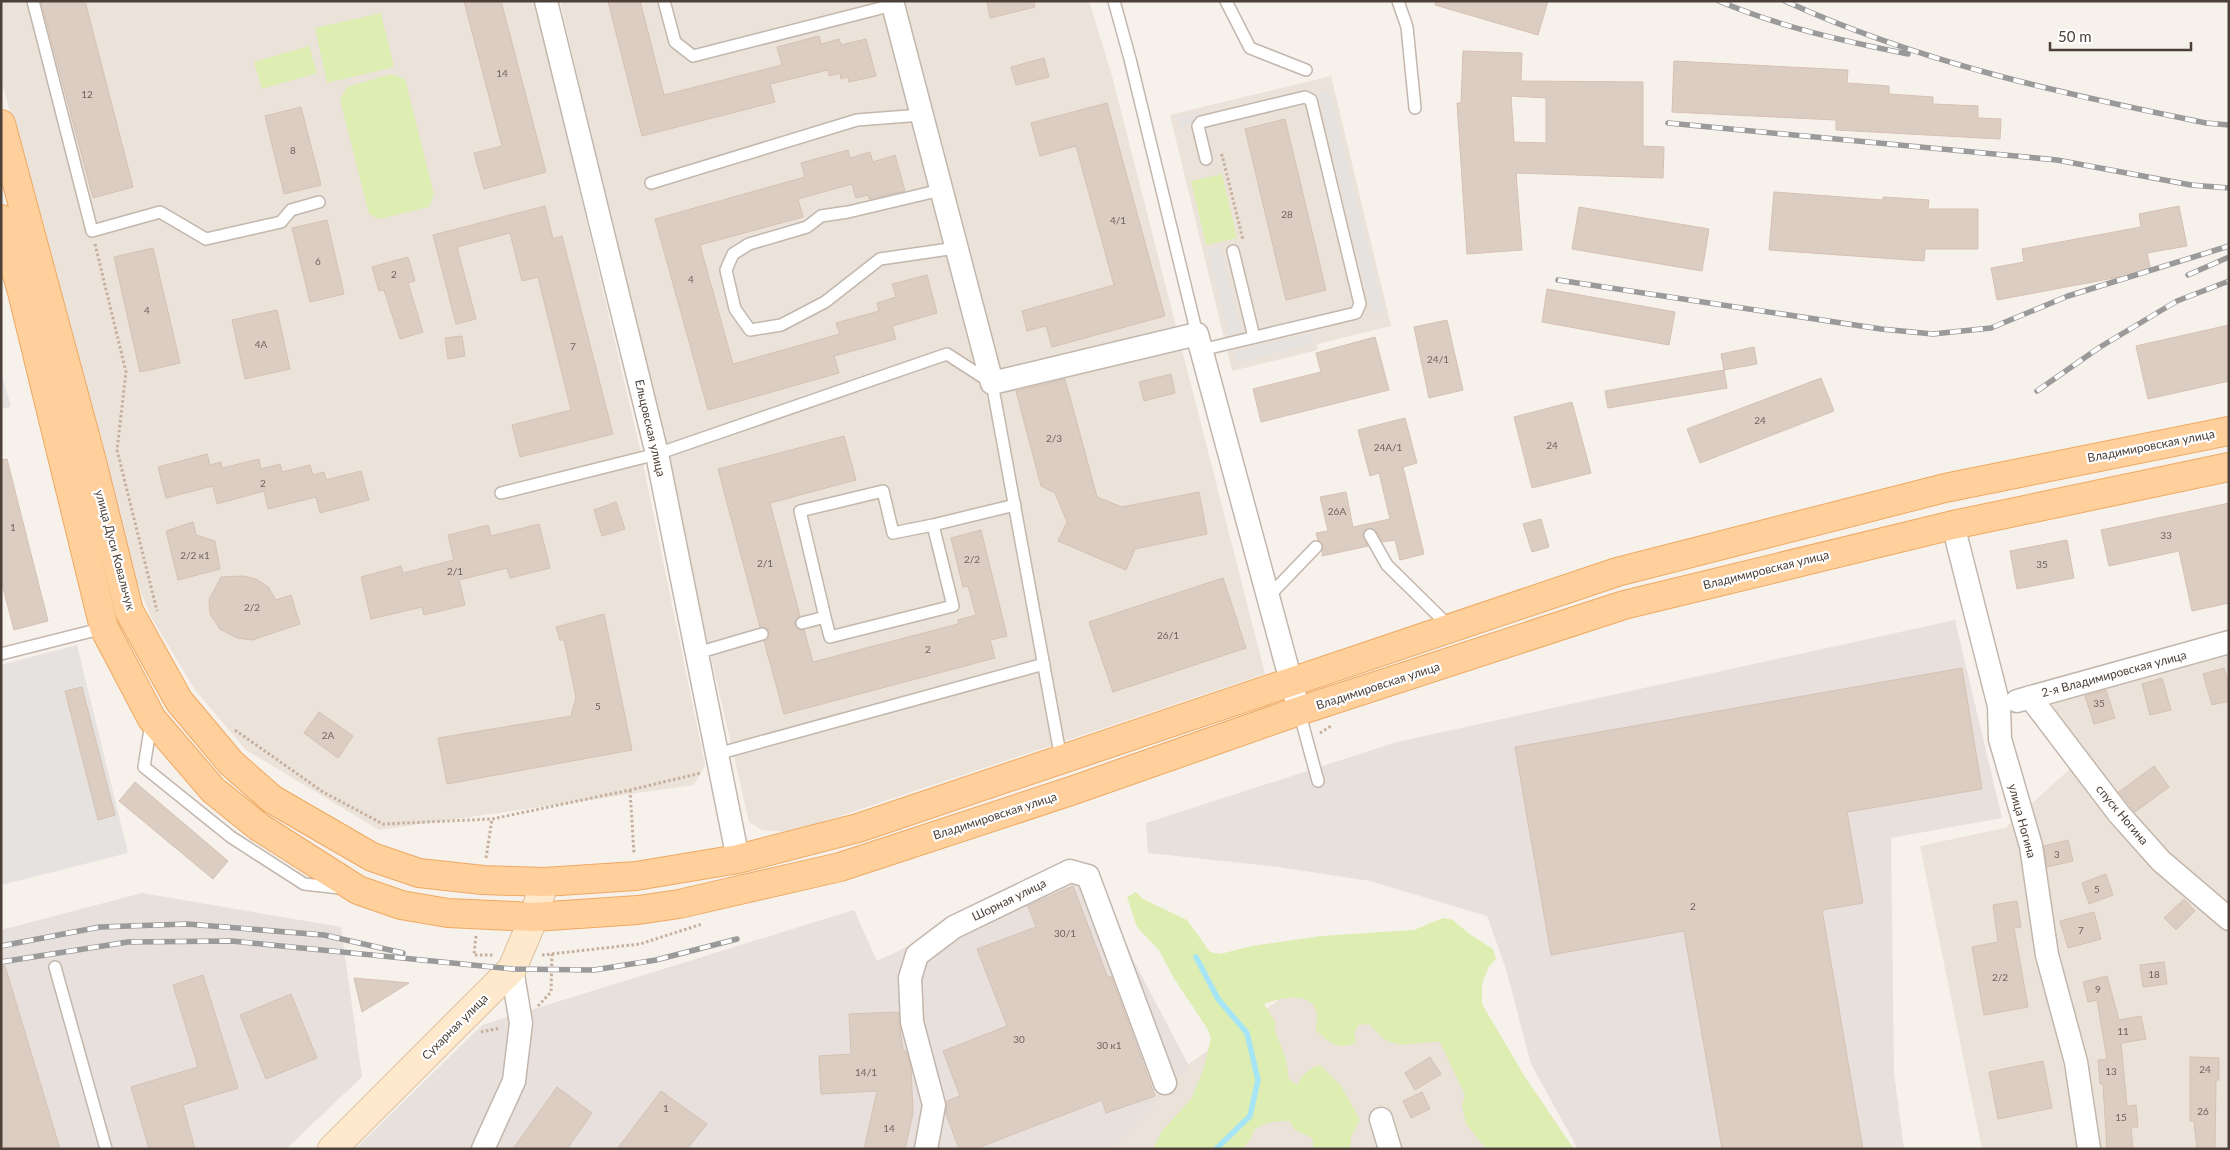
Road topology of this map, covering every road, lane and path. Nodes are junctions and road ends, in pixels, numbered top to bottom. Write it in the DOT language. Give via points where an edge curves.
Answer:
graph roads {
  1 [pos="33,1"];
  2 [pos="546,1"];
  3 [pos="664,1"];
  4 [pos="1114,1"];
  5 [pos="1226,1"];
  6 [pos="1398,1"];
  7 [pos="892,3"];
  8 [pos="1306,70"];
  9 [pos="1414,108"];
  10 [pos="921,116"];
  11 [pos="1,124"];
  12 [pos="1206,159"];
  13 [pos="651,183"];
  14 [pos="941,190"];
  15 [pos="319,202"];
  16 [pos="1,219"];
  17 [pos="92,231"];
  18 [pos="956,248"];
  19 [pos="1234,251"];
  20 [pos="1254,337"];
  21 [pos="1199,342"];
  22 [pos="992,383"];
  23 [pos="2229,430"];
  24 [pos="657,454"];
  25 [pos="2229,467"];
  26 [pos="501,493"];
  27 [pos="1015,505"];
  28 [pos="933,525"];
  29 [pos="1953,525"];
  30 [pos="1370,535"];
  31 [pos="1316,547"];
  32 [pos="1268,597"];
  33 [pos="825,617"];
  34 [pos="160,619"];
  35 [pos="802,623"];
  36 [pos="104,628"];
  37 [pos="1451,628"];
  38 [pos="762,634"];
  39 [pos="2229,642"];
  40 [pos="697,653"];
  41 [pos="1,654"];
  42 [pos="1044,664"];
  43 [pos="1291,681"];
  44 [pos="2030,697"];
  45 [pos="1999,706"];
  46 [pos="152,719"];
  47 [pos="1302,722"];
  48 [pos="1335,723"];
  49 [pos="232,728"];
  50 [pos="717,754"];
  51 [pos="1061,759"];
  52 [pos="1318,781"];
  53 [pos="630,790"];
  54 [pos="738,859"];
  55 [pos="544,882"];
  56 [pos="358,890"];
  57 [pos="534,917"];
  58 [pos="2229,919"];
  59 [pos="706,923"];
  60 [pos="640,944"];
  61 [pos="55,967"];
  62 [pos="512,969"];
  63 [pos="1165,1083"];
  64 [pos="1382,1119"];
  65 [pos="106,1149"];
  66 [pos="332,1149"];
  67 [pos="483,1149"];
  68 [pos="926,1149"];
  69 [pos="1390,1149"];
  70 [pos="2089,1149"];
  1 -- 17 [label="lane"];
  2 -- 24 [label="street, Ельцовская улица"];
  3 -- 7 [label="lane" via="675,42 693,56"];
  4 -- 21 [label="lane"];
  5 -- 8 [label="lane" via="1250,48"];
  6 -- 9 [label="lane" via="1408,27"];
  7 -- 10 [label="street"];
  10 -- 13 [label="lane" via="857,120"];
  10 -- 14 [label="street"];
  11 -- 55 [label="main road, улица Дуси Ковальчук" via="130,612 179,701 231,763 272,799 372,857 419,873"];
  12 -- 19 [label="path" via="1222,155 1245,249"];
  12 -- 20 [label="lane" via="1198,126 1201,122 1305,97 1311,100 1360,304 1356,312"];
  14 -- 18 [label="street"];
  14 -- 18 [label="lane" via="821,216 807,227 749,244 733,254 726,270 735,309 750,330 781,325 825,302 880,259"];
  15 -- 17 [label="lane" via="291,210 281,222 206,240 160,212"];
  16 -- 36 [label="main road" via="22,292"];
  17 -- 34 [label="path" via="126,372 117,450"];
  18 -- 22 [label="street"];
  19 -- 20 [label="lane"];
  20 -- 21 [label="lane"];
  21 -- 22 [label="street"];
  21 -- 32 [label="street"];
  22 -- 24 [label="lane" via="947,354"];
  22 -- 27 [label="lane"];
  23 -- 37 [label="main road, Владимировская улица" via="1945,488 1617,572"];
  24 -- 26 [label="lane"];
  24 -- 40 [label="street, Ельцовская улица"];
  25 -- 29 [label="main road, Владимировская улица"];
  27 -- 28 [label="lane"];
  27 -- 42 [label="lane"];
  28 -- 33 [label="lane" via="953,606 830,637"];
  28 -- 33 [label="lane" via="893,533 883,491 800,511"];
  29 -- 45 [label="street, улица Ногина"];
  29 -- 47 [label="main road, Владимировская улица" via="1624,605"];
  30 -- 37 [label="lane" via="1388,565"];
  31 -- 32 [label="lane"];
  32 -- 43 [label="street"];
  33 -- 35 [label="lane"];
  36 -- 41 [label="lane"];
  36 -- 46 [label="main road"];
  37 -- 43 [label="main road, Владимировская улица"];
  38 -- 40 [label="lane"];
  39 -- 44 [label="street, 2-я Владимировская улица"];
  40 -- 50 [label="street, Ельцовская улица"];
  42 -- 50 [label="lane"];
  42 -- 51 [label="lane"];
  43 -- 47 [label="street"];
  43 -- 51 [label="main road, Владимировская улица"];
  44 -- 45 [label="street, 2-я Владимировская улица"];
  44 -- 58 [label="street, спуск Ногина" via="2119,814 2161,861"];
  45 -- 70 [label="street, улица Ногина" via="2000,739 2031,846 2047,955 2076,1062"];
  46 -- 56 [label="main road" via="213,790 259,827"];
  46 -- 56 [label="lane" via="144,767 231,838 304,884"];
  47 -- 48 [label="path" via="1322,733"];
  47 -- 52 [label="lane"];
  47 -- 57 [label="main road, Владимировская улица" via="1071,791 840,867 679,904"];
  49 -- 53 [label="path" via="323,792 383,824 492,819"];
  50 -- 54 [label="street, Ельцовская улица"];
  51 -- 54 [label="main road, Владимировская улица" via="858,828"];
  54 -- 55 [label="main road, Владимировская улица" via="636,876"];
  55 -- 57 [label="street, Сухарная улица"];
  56 -- 57 [label="main road" via="402,906"];
  57 -- 62 [label="street, Сухарная улица"];
  59 -- 60 [label="path"];
  61 -- 65 [label="lane"];
  62 -- 66 [label="street, Сухарная улица"];
  62 -- 67 [label="street" via="521,1023 514,1081"];
  63 -- 68 [label="street, Шорная улица" via="1088,876 1070,871 954,927 917,955 910,978 912,1022 934,1105"];
  64 -- 69 [label="street"];
}
